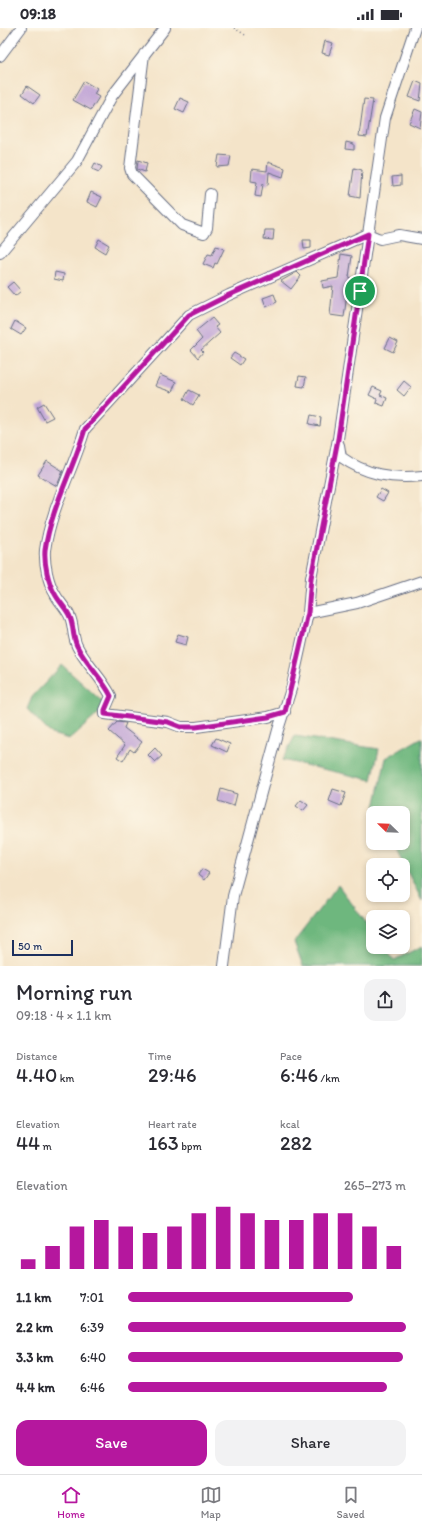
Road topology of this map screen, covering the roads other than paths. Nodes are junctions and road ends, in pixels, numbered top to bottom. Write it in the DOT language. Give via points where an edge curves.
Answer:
graph roads {
  1 [pos="21,28"];
  2 [pos="166,28"];
  3 [pos="415,28"];
  4 [pos="144,54"];
  5 [pos="0,56"];
  6 [pos="210,194"];
  7 [pos="368,234"];
  8 [pos="422,239"];
  9 [pos="0,253"];
  10 [pos="338,439"];
  11 [pos="422,476"];
  12 [pos="422,582"];
  13 [pos="308,613"];
  14 [pos="285,712"];
  15 [pos="224,966"];
  1 -- 5 [label="street"];
  2 -- 4 [label="street"];
  3 -- 7 [label="street" via="384,118"];
  4 -- 6 [label="street" via="130,168 132,174 182,225 200,233 204,233 206,228"];
  4 -- 9 [label="street" via="112,96 77,160"];
  7 -- 8 [label="street" via="380,239 399,235"];
  7 -- 10 [label="street"];
  7 -- 14 [label="street" via="229,295 183,320 85,429 63,487 45,551 50,583 70,617 78,647 111,696 105,714 168,722 181,727 196,727 268,717"];
  10 -- 11 [label="street" via="341,457 361,470 388,477"];
  10 -- 13 [label="street" via="311,578"];
  12 -- 13 [label="street" via="357,603"];
  13 -- 14 [label="street"];
  14 -- 15 [label="street" via="233,896"];
}
